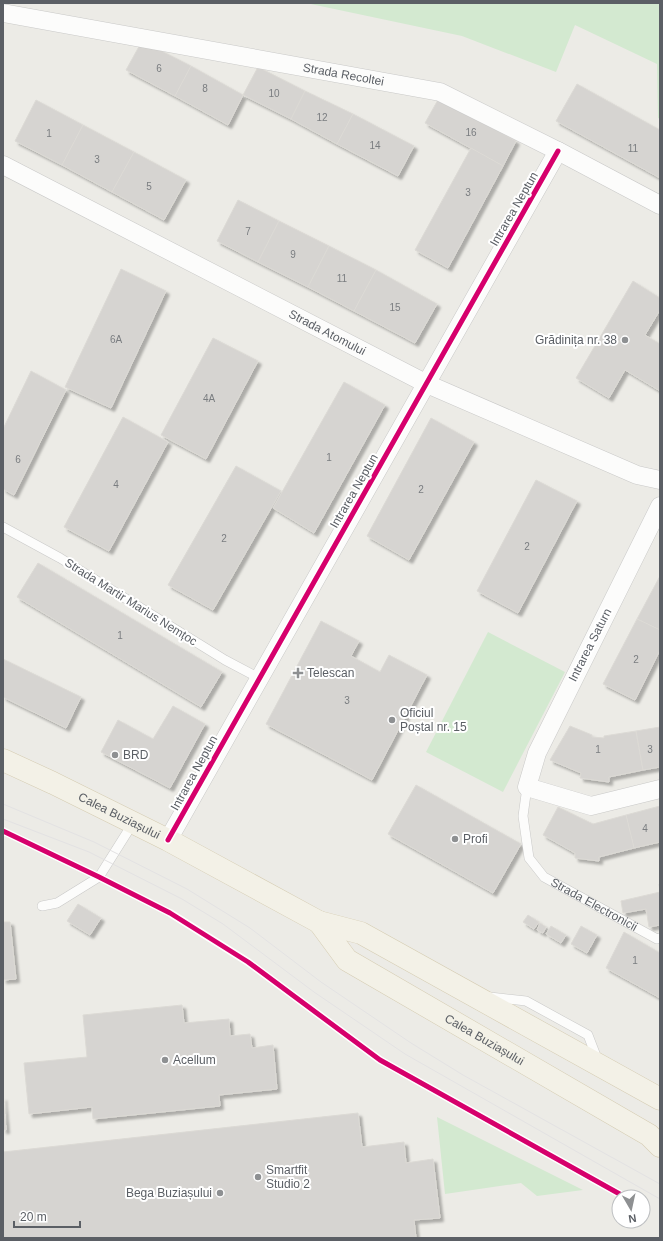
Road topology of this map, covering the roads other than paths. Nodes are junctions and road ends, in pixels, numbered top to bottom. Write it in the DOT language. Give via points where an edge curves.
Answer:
graph roads {
  1 [pos="3,13"];
  2 [pos="558,151"];
  3 [pos="3,165"];
  4 [pos="660,205"];
  5 [pos="426,384"];
  6 [pos="660,480"];
  7 [pos="660,506"];
  8 [pos="3,527"];
  9 [pos="259,678"];
  10 [pos="3,760"];
  11 [pos="527,787"];
  12 [pos="660,789"];
  13 [pos="133,823"];
  14 [pos="168,840"];
  15 [pos="42,906"];
  16 [pos="318,922"];
  17 [pos="660,938"];
  18 [pos="660,1098"];
  19 [pos="660,1146"];
  1 -- 2 [label="street, Strada Recoltei" via="440,92"];
  2 -- 4 [label="street, Strada Recoltei"];
  2 -- 5 [label="street, Intrarea Neptun"];
  3 -- 5 [label="street, Strada Atomului"];
  5 -- 6 [label="street, Strada Atomului" via="637,475"];
  5 -- 9 [label="street, Intrarea Neptun"];
  7 -- 11 [label="street, Intrarea Saturn" via="537,753"];
  8 -- 9 [label="lane, Strada Martir Marius Nemțoc" via="60,558 225,660"];
  9 -- 14 [label="street, Intrarea Neptun"];
  10 -- 13 [label="main road, Calea Buziașului"];
  11 -- 12 [label="street" via="591,806"];
  11 -- 17 [label="lane, Strada Electronicii" via="523,816 529,858 544,877 657,939"];
  13 -- 14 [label="main road, Calea Buziașului"];
  13 -- 15 [label="lane" via="99,877 57,903"];
  14 -- 16 [label="main road, Calea Buziașului"];
  16 -- 18 [label="main road, Calea Buziașului" via="361,933"];
  16 -- 19 [label="main road, Calea Buziașului" via="347,960 642,1131"];
}
